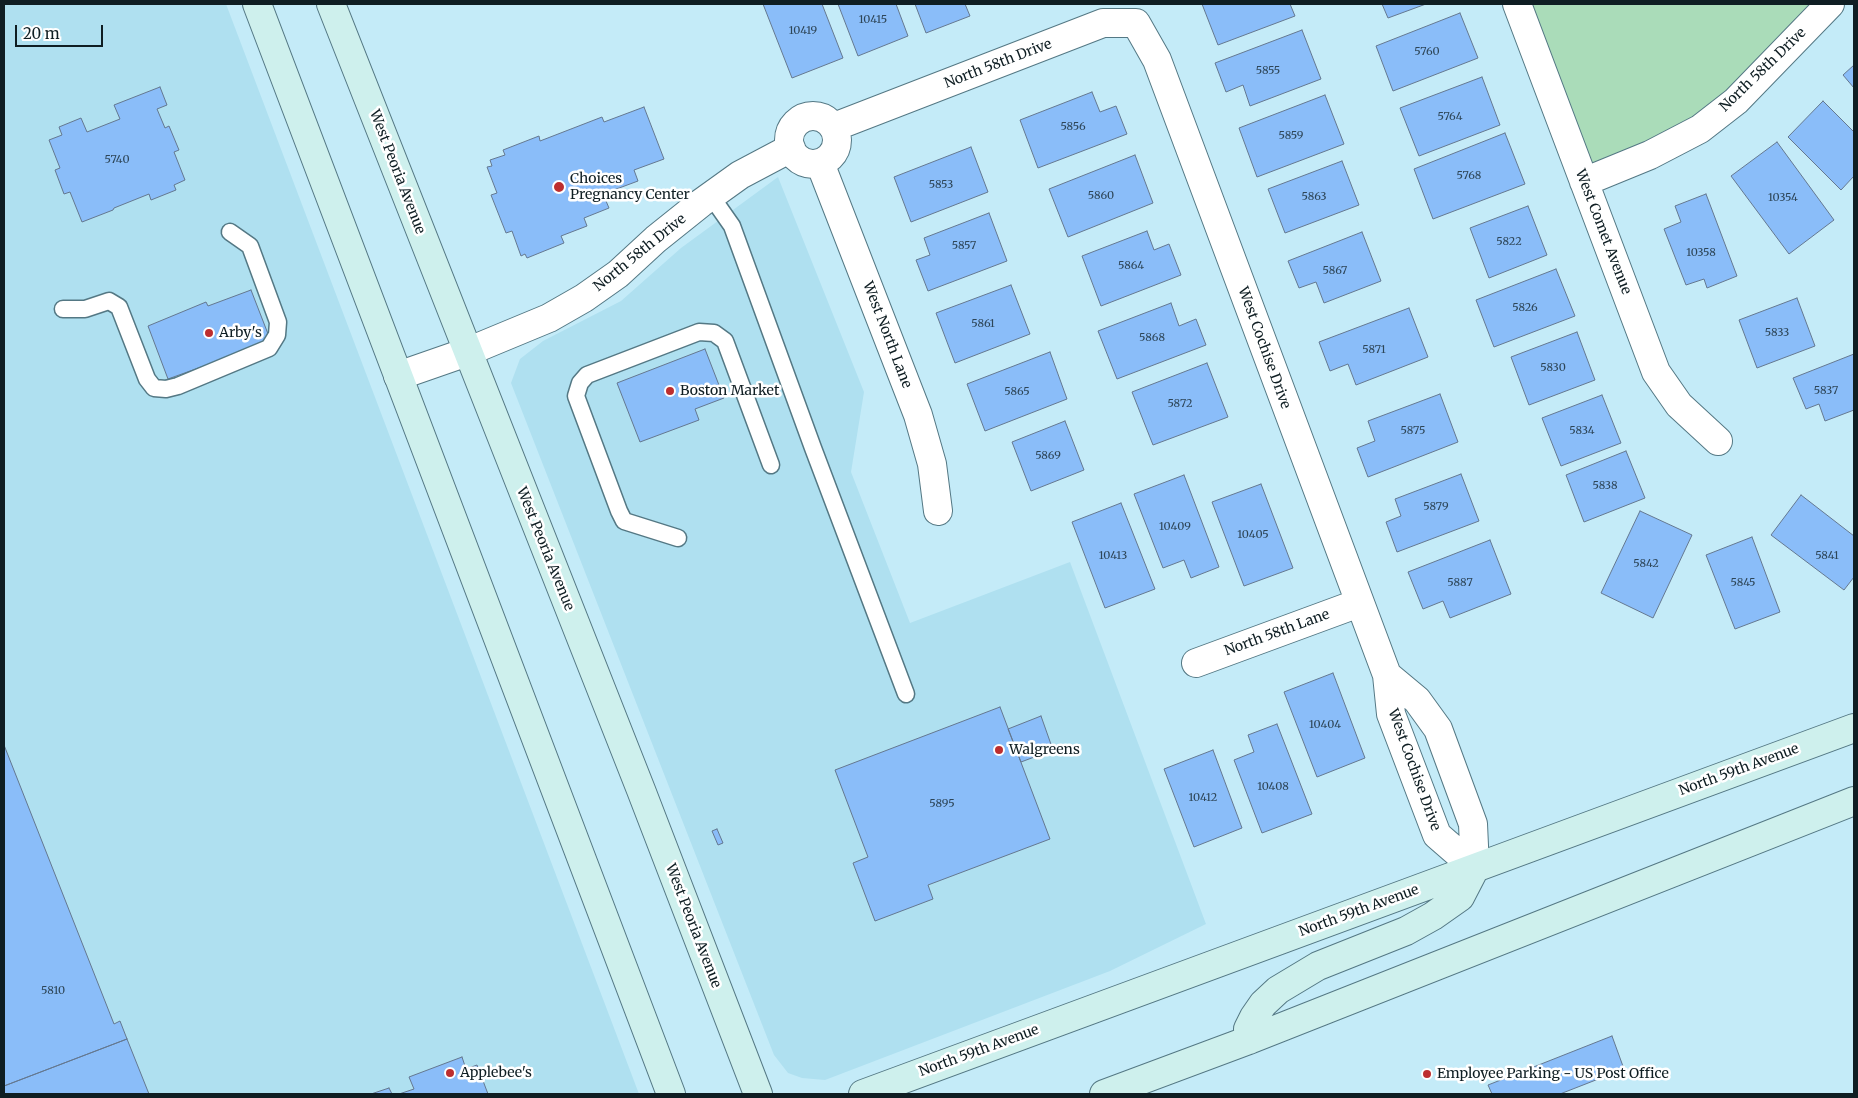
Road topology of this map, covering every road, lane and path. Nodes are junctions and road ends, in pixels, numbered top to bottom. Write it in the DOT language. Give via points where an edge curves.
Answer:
graph roads {
  1 [pos="257,4"];
  2 [pos="331,4"];
  3 [pos="1517,4"];
  4 [pos="1830,4"];
  5 [pos="1136,23"];
  6 [pos="834,127"];
  7 [pos="791,148"];
  8 [pos="820,163"];
  9 [pos="1584,182"];
  10 [pos="710,196"];
  11 [pos="230,232"];
  12 [pos="63,309"];
  13 [pos="467,352"];
  14 [pos="398,376"];
  15 [pos="1718,441"];
  16 [pos="771,465"];
  17 [pos="938,510"];
  18 [pos="678,538"];
  19 [pos="1359,603"];
  20 [pos="1196,663"];
  21 [pos="1387,675"];
  22 [pos="906,694"];
  23 [pos="1854,728"];
  24 [pos="1854,801"];
  25 [pos="1474,868"];
  26 [pos="1249,1040"];
  27 [pos="671,1094"];
  28 [pos="758,1094"];
  29 [pos="863,1094"];
  30 [pos="1104,1094"];
  1 -- 14 [label="main road"];
  2 -- 13 [label="main road, West Peoria Avenue"];
  3 -- 9 [label="street, West Comet Avenue"];
  4 -- 9 [label="street, North 58th Drive" via="1736,101 1700,129 1650,155"];
  5 -- 6 [label="street, North 58th Drive" via="1103,23"];
  5 -- 19 [label="street, West Cochise Drive" via="1157,60"];
  6 -- 7 [label="street" via="815,115 800,119 790,132"];
  6 -- 8 [label="street" via="838,142 836,149"];
  7 -- 8 [label="street" via="806,163"];
  7 -- 10 [label="street, North 58th Drive" via="740,175"];
  8 -- 17 [label="street, West North Lane" via="918,415 932,464"];
  9 -- 15 [label="street, West Comet Avenue" via="1656,372 1679,405"];
  10 -- 13 [label="street, North 58th Drive" via="618,274 584,298 549,318"];
  10 -- 22 [label="lane" via="732,226"];
  11 -- 12 [label="lane" via="250,246 276,316 277,335 269,348 178,386 154,388 147,379 119,307 109,301 85,309"];
  13 -- 14 [label="street, North 58th Drive"];
  13 -- 28 [label="main road, West Peoria Avenue"];
  14 -- 27 [label="main road"];
  16 -- 18 [label="lane" via="725,341 714,334 699,332 587,375 576,396 624,521"];
  19 -- 20 [label="street, North 58th Lane"];
  19 -- 21 [label="street, West Cochise Drive"];
  21 -- 25 [label="street, West Cochise Drive" via="1391,714 1437,835"];
  21 -- 25 [label="street, West Cochise Drive" via="1417,700 1438,729 1473,824"];
  23 -- 25 [label="main road, North 59th Avenue"];
  24 -- 26 [label="main road"];
  25 -- 26 [label="main road" via="1460,897 1433,916 1406,931 1318,966 1278,990 1254,1017 1248,1029"];
  25 -- 29 [label="main road, North 59th Avenue"];
  26 -- 30 [label="main road"];
}
